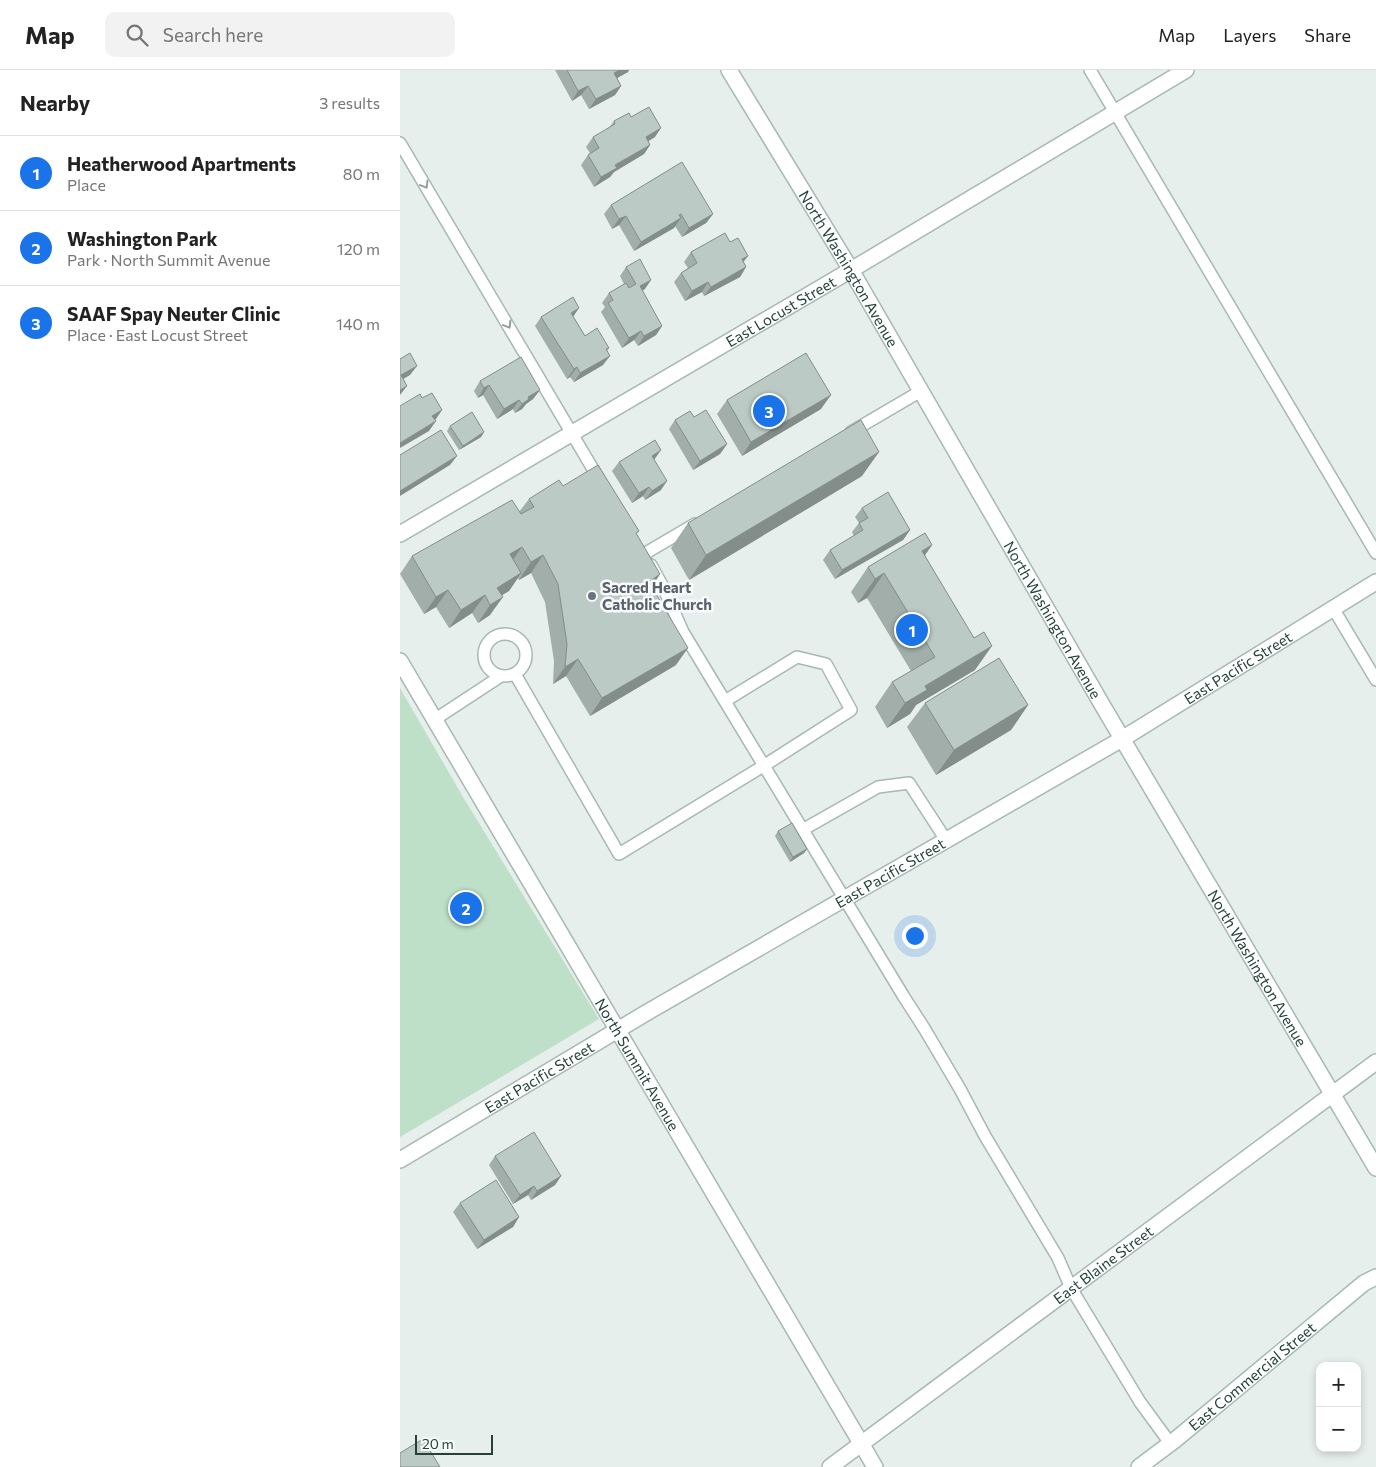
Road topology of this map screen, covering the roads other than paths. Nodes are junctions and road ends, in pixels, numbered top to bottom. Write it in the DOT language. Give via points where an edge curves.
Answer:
graph roads {
  1 [pos="729,70"];
  2 [pos="1186,70"];
  3 [pos="1094,71"];
  4 [pos="1115,112"];
  5 [pos="400,143"];
  6 [pos="851,270"];
  7 [pos="921,392"];
  8 [pos="572,434"];
  9 [pos="840,439"];
  10 [pos="608,494"];
  11 [pos="704,519"];
  12 [pos="400,534"];
  13 [pos="637,541"];
  14 [pos="1376,553"];
  15 [pos="644,554"];
  16 [pos="1376,582"];
  17 [pos="1333,608"];
  18 [pos="400,661"];
  19 [pos="515,674"];
  20 [pos="501,676"];
  21 [pos="1376,680"];
  22 [pos="725,701"];
  23 [pos="434,720"];
  24 [pos="1122,739"];
  25 [pos="764,765"];
  26 [pos="804,829"];
  27 [pos="946,840"];
  28 [pos="844,899"];
  29 [pos="617,1030"];
  30 [pos="1376,1062"];
  31 [pos="1332,1096"];
  32 [pos="400,1160"];
  33 [pos="1376,1168"];
  34 [pos="1376,1264"];
  35 [pos="1370,1280"];
  36 [pos="1071,1288"];
  37 [pos="1170,1443"];
  38 [pos="861,1444"];
  39 [pos="830,1467"];
  40 [pos="875,1467"];
  41 [pos="1139,1467"];
  1 -- 6 [label="street, North Washington Avenue"];
  2 -- 4 [label="street, East Locust Street"];
  3 -- 4 [label="lane"];
  4 -- 6 [label="street, East Locust Street"];
  4 -- 14 [label="lane"];
  5 -- 8 [label="lane, one-way"];
  6 -- 7 [label="street, North Washington Avenue"];
  6 -- 8 [label="street, East Locust Street"];
  7 -- 9 [label="lane"];
  7 -- 24 [label="street, North Washington Avenue"];
  8 -- 10 [label="lane"];
  8 -- 12 [label="street, East Locust Street"];
  11 -- 15 [label="lane"];
  13 -- 15 [label="lane"];
  15 -- 22 [label="lane" via="683,632"];
  16 -- 17 [label="street, East Pacific Street"];
  17 -- 21 [label="lane"];
  17 -- 24 [label="street, East Pacific Street"];
  18 -- 23 [label="street, North Summit Avenue"];
  19 -- 20 [label="lane"];
  19 -- 20 [label="lane" via="524,664 526,651 519,640 506,634 494,638 486,649 486,663"];
  19 -- 25 [label="lane" via="619,854"];
  20 -- 23 [label="lane"];
  22 -- 25 [label="lane"];
  22 -- 25 [label="lane" via="796,657 826,664 851,710"];
  23 -- 29 [label="street, North Summit Avenue"];
  24 -- 27 [label="street, East Pacific Street"];
  24 -- 31 [label="street, North Washington Avenue"];
  25 -- 26 [label="lane"];
  26 -- 27 [label="lane" via="878,787 910,783"];
  26 -- 28 [label="lane"];
  27 -- 28 [label="street, East Pacific Street"];
  28 -- 29 [label="street, East Pacific Street"];
  28 -- 36 [label="lane" via="924,1028 1058,1258"];
  29 -- 32 [label="street, East Pacific Street"];
  29 -- 38 [label="street, North Summit Avenue"];
  30 -- 31 [label="street, East Blaine Street"];
  31 -- 33 [label="street, North Washington Avenue"];
  31 -- 36 [label="street, East Blaine Street"];
  34 -- 35 [label="street, East Commercial Street"];
  35 -- 37 [label="street, East Commercial Street"];
  36 -- 37 [label="lane" via="1140,1402"];
  36 -- 38 [label="street, East Blaine Street"];
  37 -- 41 [label="street, East Commercial Street"];
  38 -- 39 [label="street, East Blaine Street"];
  38 -- 40 [label="street, North Summit Avenue"];
}
